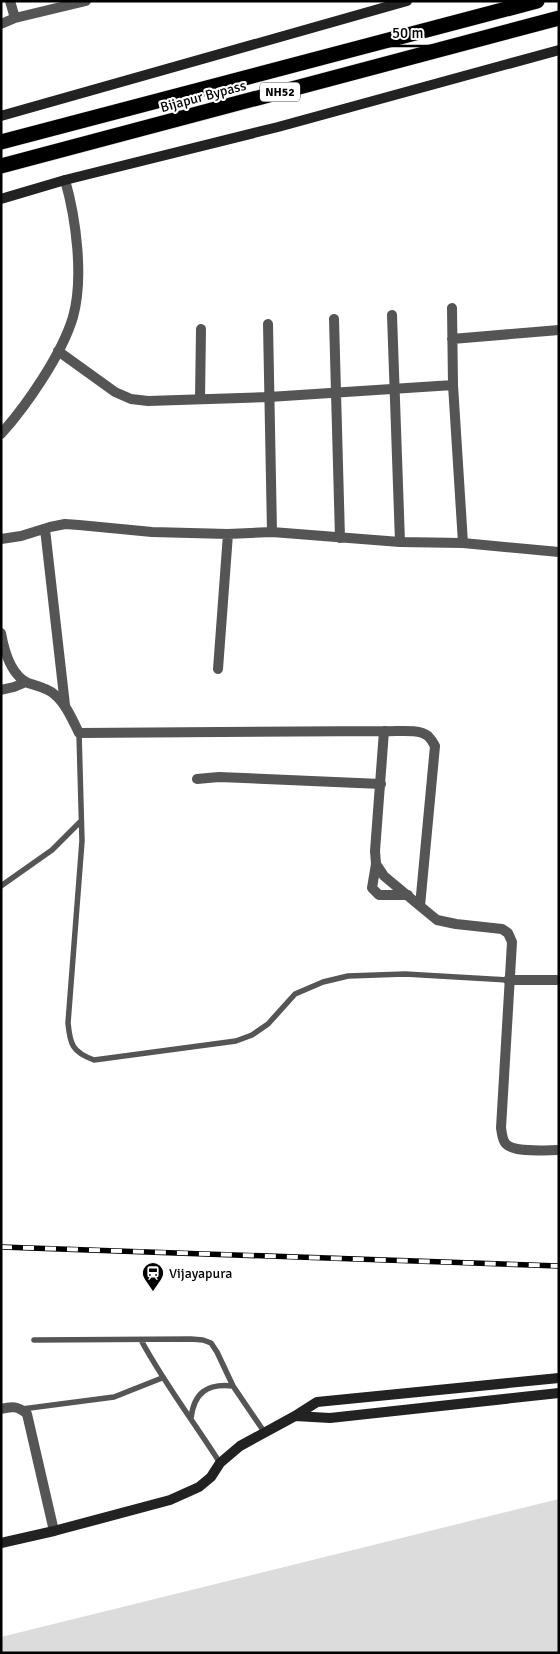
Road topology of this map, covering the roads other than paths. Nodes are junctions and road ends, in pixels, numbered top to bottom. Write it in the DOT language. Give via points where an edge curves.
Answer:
graph roads {
  1 [pos="10,1"];
  2 [pos="86,1"];
  3 [pos="407,1"];
  4 [pos="537,1"];
  5 [pos="70,3"];
  6 [pos="15,18"];
  7 [pos="559,18"];
  8 [pos="1,24"];
  9 [pos="559,50"];
  10 [pos="1,116"];
  11 [pos="1,142"];
  12 [pos="1,166"];
  13 [pos="65,180"];
  14 [pos="1,199"];
  15 [pos="452,308"];
  16 [pos="392,315"];
  17 [pos="334,319"];
  18 [pos="268,324"];
  19 [pos="200,329"];
  20 [pos="559,330"];
  21 [pos="452,340"];
  22 [pos="58,351"];
  23 [pos="453,385"];
  24 [pos="396,390"];
  25 [pos="336,394"];
  26 [pos="269,397"];
  27 [pos="200,399"];
  28 [pos="1,434"];
  29 [pos="45,529"];
  30 [pos="272,532"];
  31 [pos="228,534"];
  32 [pos="340,538"];
  33 [pos="1,539"];
  34 [pos="400,542"];
  35 [pos="463,543"];
  36 [pos="559,552"];
  37 [pos="1,633"];
  38 [pos="218,669"];
  39 [pos="26,682"];
  40 [pos="1,690"];
  41 [pos="66,706"];
  42 [pos="384,731"];
  43 [pos="79,733"];
  44 [pos="197,779"];
  45 [pos="381,784"];
  46 [pos="81,821"];
  47 [pos="376,864"];
  48 [pos="1,886"];
  49 [pos="422,887"];
  50 [pos="408,896"];
  51 [pos="420,906"];
  52 [pos="508,980"];
  53 [pos="559,980"];
  54 [pos="559,1150"];
  55 [pos="34,1340"];
  56 [pos="141,1340"];
  57 [pos="162,1378"];
  58 [pos="559,1378"];
  59 [pos="233,1386"];
  60 [pos="559,1393"];
  61 [pos="1,1409"];
  62 [pos="21,1409"];
  63 [pos="295,1416"];
  64 [pos="191,1418"];
  65 [pos="265,1433"];
  66 [pos="220,1464"];
  67 [pos="54,1532"];
  68 [pos="1,1543"];
  1 -- 6 [label="street"];
  2 -- 5 [label="street"];
  3 -- 10 [label="street"];
  4 -- 11 [label="highway, Bijapur Bypass / NH52"];
  5 -- 6 [label="street"];
  6 -- 8 [label="street"];
  7 -- 12 [label="highway, Bijapur Bypass / NH52"];
  9 -- 13 [label="street" via="278,127"];
  13 -- 14 [label="street"];
  13 -- 22 [label="street" via="77,242 78,283 73,316"];
  15 -- 21 [label="street"];
  16 -- 24 [label="street"];
  17 -- 25 [label="street"];
  18 -- 26 [label="street"];
  19 -- 27 [label="street"];
  20 -- 21 [label="street"];
  21 -- 23 [label="street"];
  22 -- 27 [label="street" via="131,400"];
  22 -- 28 [label="street" via="21,412"];
  23 -- 24 [label="street"];
  23 -- 35 [label="street"];
  24 -- 25 [label="street"];
  24 -- 34 [label="street"];
  25 -- 26 [label="street"];
  25 -- 32 [label="street"];
  26 -- 27 [label="street"];
  26 -- 30 [label="street"];
  29 -- 31 [label="street" via="79,524 152,532"];
  29 -- 33 [label="street"];
  29 -- 41 [label="street"];
  30 -- 31 [label="street"];
  30 -- 32 [label="street"];
  31 -- 38 [label="street"];
  32 -- 34 [label="street"];
  34 -- 35 [label="street"];
  35 -- 36 [label="street"];
  37 -- 39 [label="street" via="5,654"];
  39 -- 40 [label="street"];
  39 -- 41 [label="street" via="51,692"];
  41 -- 43 [label="street"];
  42 -- 43 [label="street"];
  42 -- 45 [label="street"];
  42 -- 49 [label="street" via="424,734 435,746"];
  43 -- 46 [label="lane"];
  44 -- 45 [label="street" via="219,777"];
  45 -- 47 [label="street"];
  46 -- 48 [label="lane" via="52,850"];
  46 -- 52 [label="lane" via="68,1023 70,1041 79,1054 94,1060 236,1041 268,1024 295,994 348,976 405,974"];
  47 -- 50 [label="street" via="384,876"];
  47 -- 50 [label="street" via="372,888 379,895"];
  49 -- 50 [label="street"];
  49 -- 51 [label="street"];
  50 -- 51 [label="street"];
  51 -- 52 [label="street" via="437,920 502,928 508,933 512,942"];
  52 -- 53 [label="street"];
  52 -- 54 [label="street" via="502,1137 506,1144 518,1150"];
  55 -- 56 [label="lane"];
  56 -- 57 [label="lane"];
  56 -- 59 [label="lane" via="203,1340 217,1352"];
  57 -- 62 [label="lane" via="114,1397"];
  57 -- 64 [label="lane"];
  58 -- 63 [label="street" via="317,1402"];
  59 -- 64 [label="lane" via="213,1386 197,1396"];
  59 -- 65 [label="lane"];
  60 -- 63 [label="street" via="330,1418"];
  61 -- 62 [label="street"];
  62 -- 67 [label="street" via="26,1414"];
  63 -- 65 [label="street"];
  64 -- 66 [label="lane"];
  65 -- 66 [label="street" via="240,1446"];
  66 -- 67 [label="street" via="199,1487 170,1500"];
  67 -- 68 [label="street"];
}
